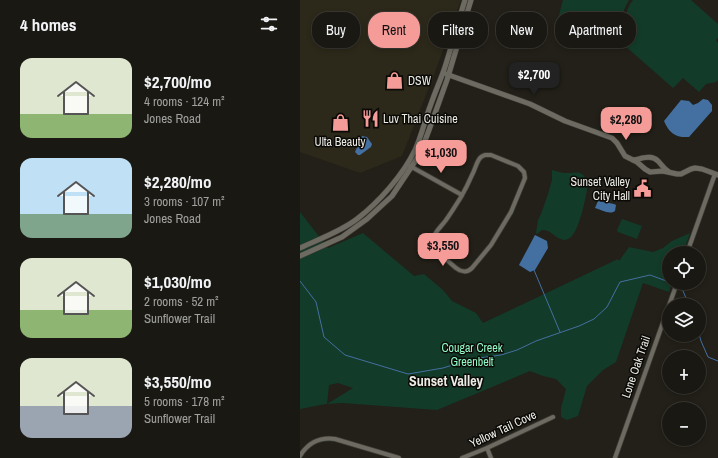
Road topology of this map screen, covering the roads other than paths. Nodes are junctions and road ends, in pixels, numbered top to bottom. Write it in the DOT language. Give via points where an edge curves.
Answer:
graph roads {
  1 [pos="465,0"];
  2 [pos="471,0"];
  3 [pos="463,12"];
  4 [pos="466,12"];
  5 [pos="454,48"];
  6 [pos="452,54"];
  7 [pos="442,73"];
  8 [pos="448,75"];
  9 [pos="633,160"];
  10 [pos="409,165"];
  11 [pos="672,173"];
  12 [pos="717,174"];
  13 [pos="462,195"];
  14 [pos="690,246"];
  15 [pos="300,248"];
  16 [pos="300,256"];
  17 [pos="674,290"];
  18 [pos="553,417"];
  19 [pos="487,448"];
  20 [pos="300,456"];
  21 [pos="400,458"];
  22 [pos="462,458"];
  23 [pos="491,458"];
  24 [pos="615,458"];
  1 -- 3 [label="street"];
  2 -- 4 [label="street"];
  5 -- 6 [label="street"];
  6 -- 7 [label="street"];
  6 -- 8 [label="street"];
  7 -- 8 [label="street"];
  7 -- 10 [label="street"];
  8 -- 9 [label="street" via="530,104 565,121 612,138 625,156"];
  8 -- 10 [label="street" via="420,154"];
  9 -- 11 [label="street" via="650,172"];
  9 -- 11 [label="street" via="653,158"];
  10 -- 13 [label="street"];
  10 -- 15 [label="street" via="383,195 356,220"];
  10 -- 16 [label="street" via="392,196 367,219 342,237"];
  11 -- 12 [label="street" via="681,174 695,168"];
  12 -- 14 [label="street"];
  13 -- 13 [label="street" via="433,240 434,248 454,266 459,270 469,271 491,245 511,212 525,178 524,172 518,166 491,155 482,156"];
  17 -- 24 [label="street, Lone Oak Trail"];
  18 -- 19 [label="street, Yellow Tail Cove"];
  19 -- 22 [label="street, Yellow Tail Cove"];
  19 -- 23 [label="street"];
  20 -- 21 [label="street" via="311,443 328,438"];
}
